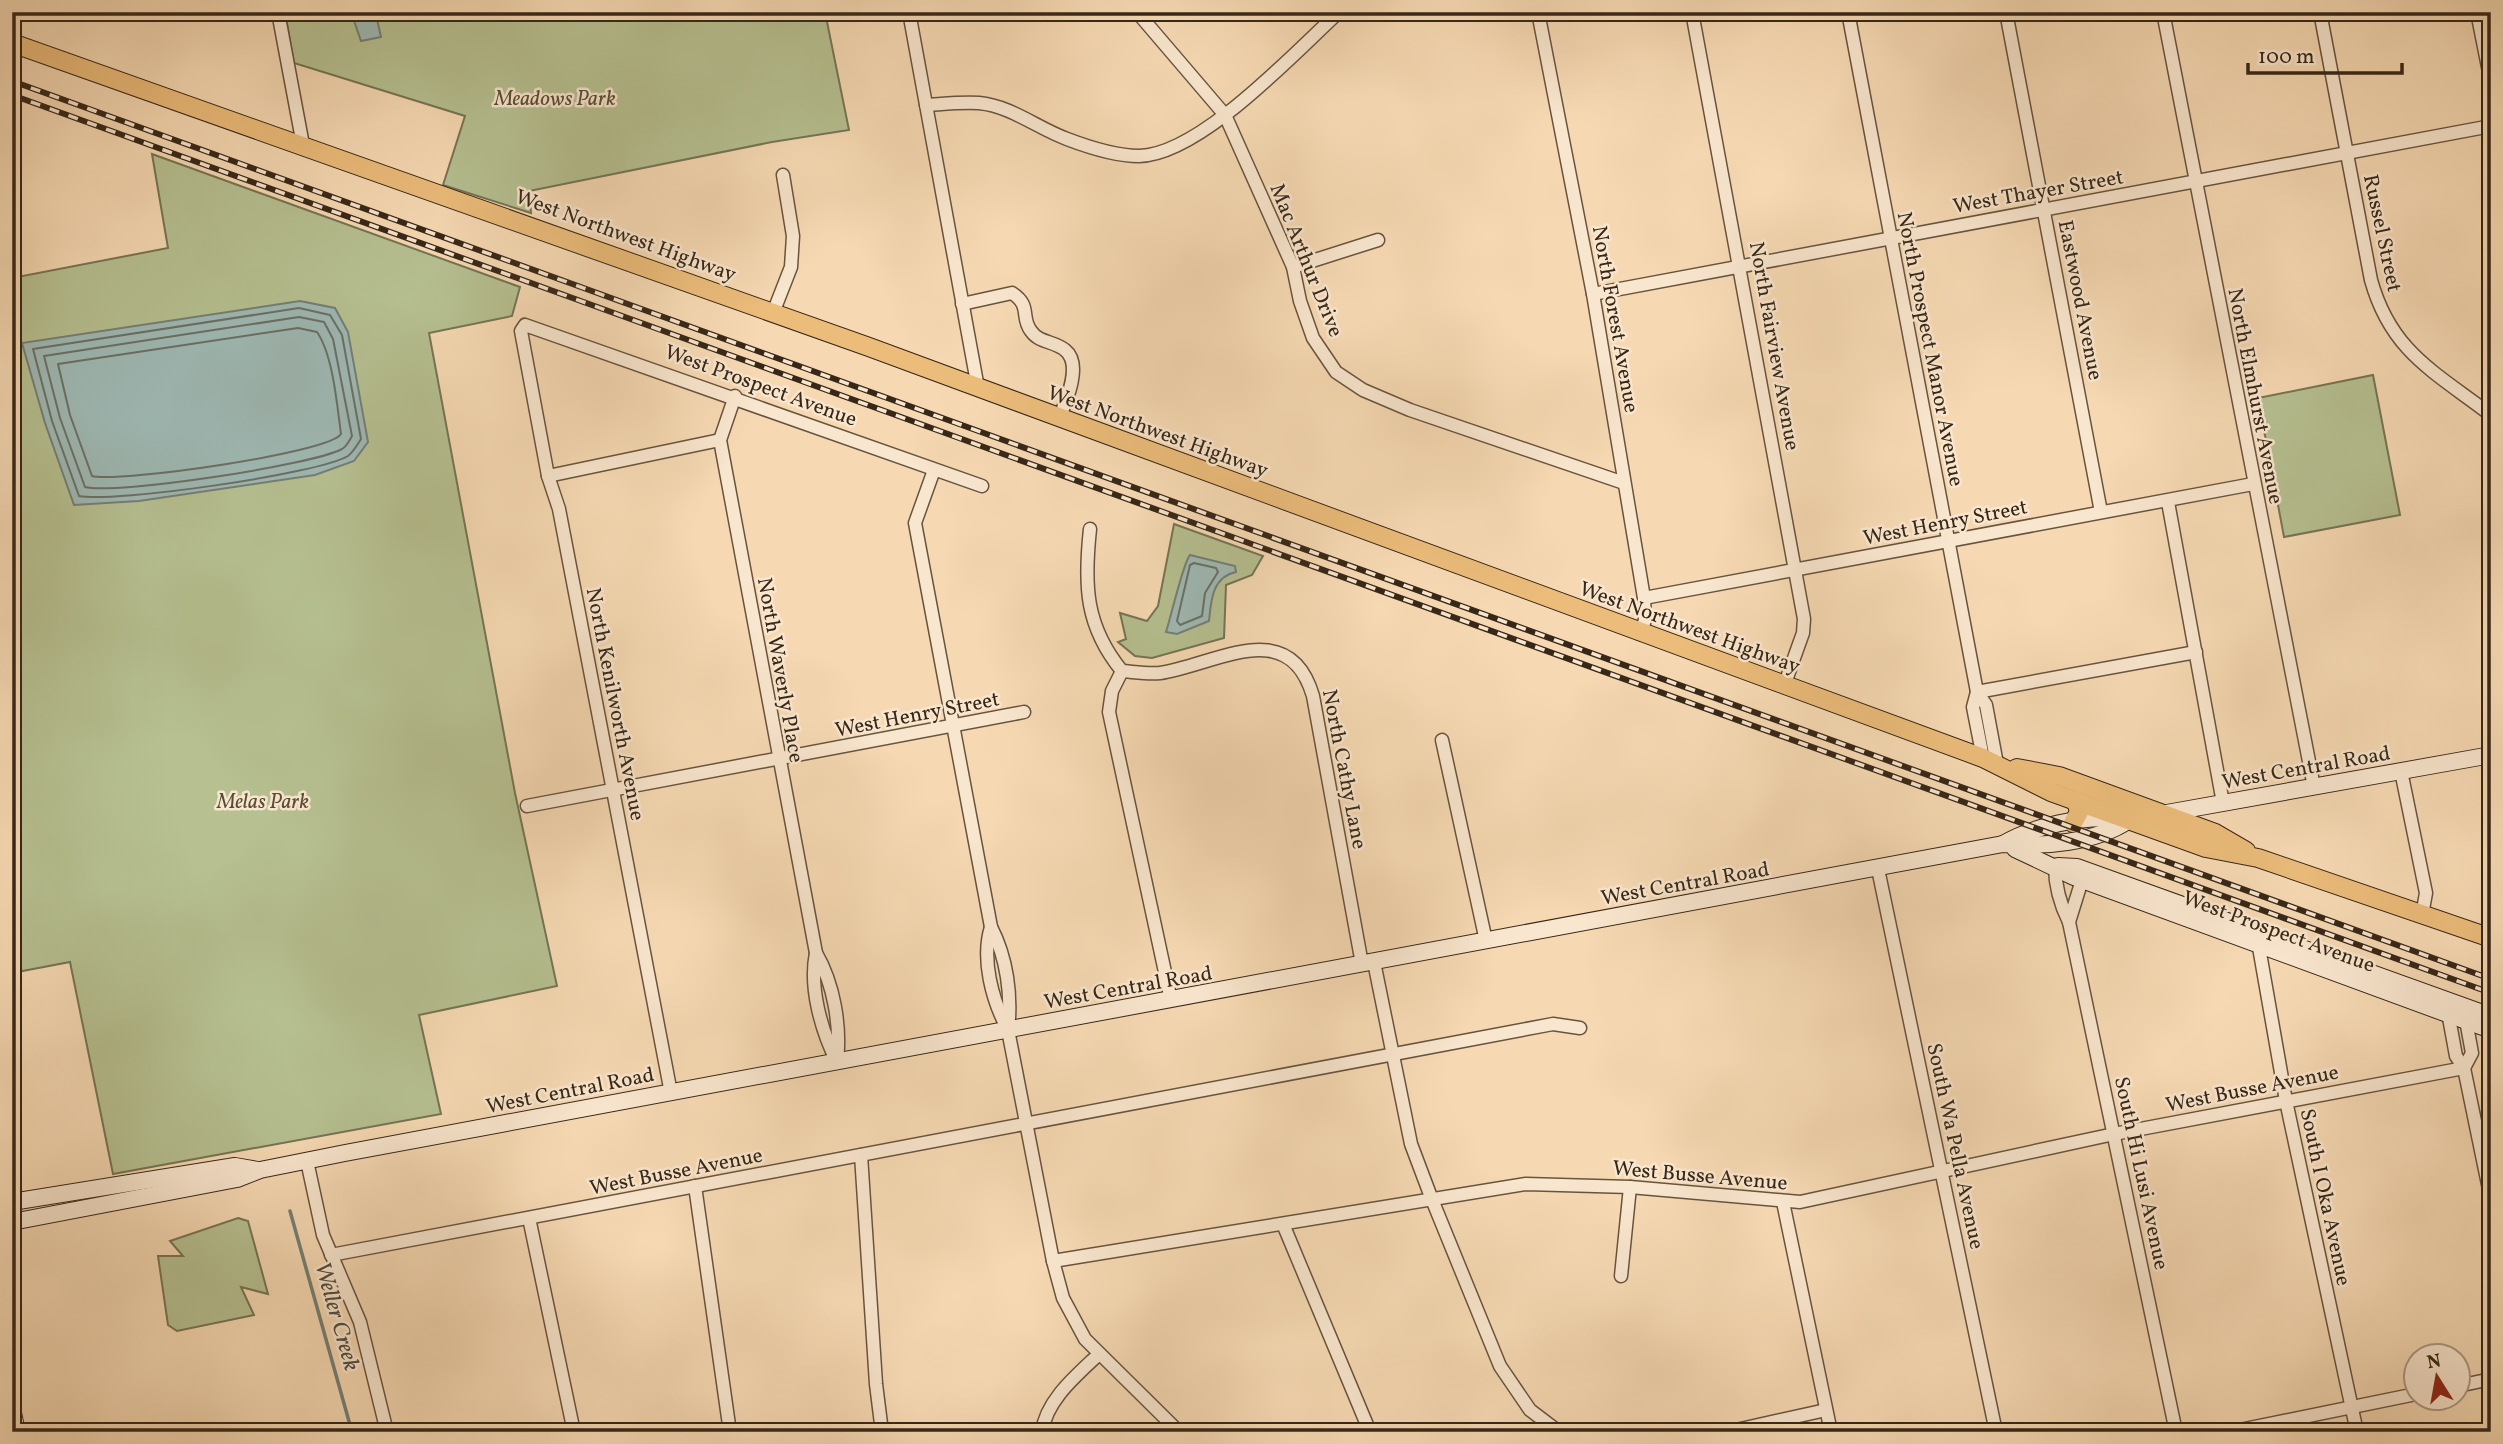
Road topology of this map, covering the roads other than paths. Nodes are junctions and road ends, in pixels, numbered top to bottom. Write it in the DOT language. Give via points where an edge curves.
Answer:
graph roads {
  1 [pos="278,12"];
  2 [pos="909,12"];
  3 [pos="1137,12"];
  4 [pos="1339,12"];
  5 [pos="1416,12"];
  6 [pos="1432,12"];
  7 [pos="1538,12"];
  8 [pos="1692,12"];
  9 [pos="1849,12"];
  10 [pos="2006,12"];
  11 [pos="2163,12"];
  12 [pos="2320,12"];
  13 [pos="2477,12"];
  14 [pos="12,43"];
  15 [pos="2491,82"];
  16 [pos="926,105"];
  17 [pos="1225,115"];
  18 [pos="2491,126"];
  19 [pos="303,145"];
  20 [pos="2346,152"];
  21 [pos="783,174"];
  22 [pos="2195,183"];
  23 [pos="2044,209"];
  24 [pos="1891,237"];
  25 [pos="1378,240"];
  26 [pos="1741,265"];
  27 [pos="1293,267"];
  28 [pos="1593,294"];
  29 [pos="962,304"];
  30 [pos="773,313"];
  31 [pos="525,325"];
  32 [pos="978,388"];
  33 [pos="735,396"];
  34 [pos="2491,415"];
  35 [pos="1059,418"];
  36 [pos="720,440"];
  37 [pos="934,470"];
  38 [pos="548,476"];
  39 [pos="1624,484"];
  40 [pos="2253,484"];
  41 [pos="982,486"];
  42 [pos="2168,502"];
  43 [pos="2101,512"];
  44 [pos="1090,530"];
  45 [pos="1948,541"];
  46 [pos="1796,569"];
  47 [pos="1644,598"];
  48 [pos="1640,634"];
  49 [pos="2196,652"];
  50 [pos="1122,671"];
  51 [pos="1784,686"];
  52 [pos="1977,692"];
  53 [pos="1024,712"];
  54 [pos="953,727"];
  55 [pos="1442,740"];
  56 [pos="2491,755"];
  57 [pos="778,760"];
  58 [pos="1990,761"];
  59 [pos="2401,771"];
  60 [pos="2314,787"];
  61 [pos="613,790"];
  62 [pos="2076,801"];
  63 [pos="2223,803"];
  64 [pos="527,806"];
  65 [pos="2162,814"];
  66 [pos="2129,820"];
  67 [pos="2073,823"];
  68 [pos="2064,841"];
  69 [pos="2003,844"];
  70 [pos="2258,858"];
  71 [pos="2055,866"];
  72 [pos="1878,869"];
  73 [pos="2079,873"];
  74 [pos="2422,915"];
  75 [pos="2069,922"];
  76 [pos="2257,937"];
  77 [pos="2491,939"];
  78 [pos="1486,941"];
  79 [pos="1368,963"];
  80 [pos="1171,1000"];
  81 [pos="2447,1007"];
  82 [pos="2464,1013"];
  83 [pos="2491,1016"];
  84 [pos="1580,1028"];
  85 [pos="1008,1030"];
  86 [pos="2491,1030"];
  87 [pos="1393,1054"];
  88 [pos="837,1062"];
  89 [pos="2464,1068"];
  90 [pos="671,1093"];
  91 [pos="2286,1101"];
  92 [pos="1027,1124"];
  93 [pos="2114,1134"];
  94 [pos="861,1155"];
  95 [pos="307,1161"];
  96 [pos="260,1170"];
  97 [pos="1941,1172"];
  98 [pos="695,1186"];
  99 [pos="1630,1187"];
  100 [pos="1431,1197"];
  101 [pos="2491,1199"];
  102 [pos="12,1202"];
  103 [pos="1783,1202"];
  104 [pos="529,1218"];
  105 [pos="12,1222"];
  106 [pos="1283,1224"];
  107 [pos="331,1255"];
  108 [pos="1053,1261"];
  109 [pos="1622,1276"];
  110 [pos="1099,1354"];
  111 [pos="2491,1379"];
  112 [pos="2472,1383"];
  113 [pos="2402,1397"];
  114 [pos="2351,1407"];
  115 [pos="12,1408"];
  116 [pos="1826,1410"];
  117 [pos="17,1432"];
  118 [pos="387,1432"];
  119 [pos="574,1432"];
  120 [pos="730,1432"];
  121 [pos="882,1432"];
  122 [pos="1042,1432"];
  123 [pos="1179,1432"];
  124 [pos="1370,1432"];
  125 [pos="1559,1432"];
  126 [pos="1727,1432"];
  127 [pos="1831,1432"];
  128 [pos="1996,1432"];
  129 [pos="2176,1432"];
  130 [pos="2230,1432"];
  131 [pos="2357,1432"];
  1 -- 19 [label="street"];
  2 -- 16 [label="street"];
  3 -- 17 [label="street, Mac Arthur Drive"];
  4 -- 17 [label="street"];
  5 -- 6 [label="street"];
  7 -- 28 [label="street, North Forest Avenue"];
  8 -- 26 [label="street, North Fairview Avenue"];
  9 -- 24 [label="street, North Prospect Manor Avenue"];
  10 -- 23 [label="street, Eastwood Avenue"];
  11 -- 22 [label="street, North Elmhurst Avenue"];
  12 -- 20 [label="street, Russel Street"];
  13 -- 15 [label="street"];
  14 -- 19 [label="main road, West Northwest Highway"];
  16 -- 17 [label="street" via="992,106 1065,138 1140,156 1168,149"];
  16 -- 29 [label="street"];
  17 -- 27 [label="street, Mac Arthur Drive"];
  18 -- 20 [label="street, West Thayer Street"];
  19 -- 30 [label="main road, West Northwest Highway"];
  20 -- 22 [label="street, West Thayer Street"];
  20 -- 34 [label="street, Russel Street" via="2371,280 2384,317 2408,351"];
  21 -- 30 [label="street" via="793,236 791,267"];
  22 -- 23 [label="street, West Thayer Street"];
  22 -- 40 [label="street, North Elmhurst Avenue"];
  23 -- 24 [label="street, West Thayer Street"];
  23 -- 43 [label="street, Eastwood Avenue"];
  24 -- 26 [label="street, West Thayer Street"];
  24 -- 45 [label="street, North Prospect Manor Avenue"];
  25 -- 27 [label="street"];
  26 -- 28 [label="street, West Thayer Street"];
  26 -- 46 [label="street, North Fairview Avenue"];
  27 -- 39 [label="street, Mac Arthur Drive" via="1313,338 1336,372 1363,390"];
  28 -- 39 [label="street, North Forest Avenue"];
  29 -- 32 [label="street"];
  29 -- 35 [label="street" via="1012,293 1026,306 1031,331 1065,350 1073,383"];
  30 -- 32 [label="main road, West Northwest Highway"];
  31 -- 33 [label="street, West Prospect Avenue"];
  31 -- 38 [label="street, North Kenilworth Avenue" via="522,335"];
  32 -- 35 [label="main road, West Northwest Highway"];
  33 -- 36 [label="street, North Waverly Place"];
  33 -- 37 [label="street, West Prospect Avenue"];
  35 -- 48 [label="main road, West Northwest Highway"];
  36 -- 38 [label="street"];
  36 -- 57 [label="street, North Waverly Place"];
  37 -- 41 [label="street, West Prospect Avenue"];
  37 -- 54 [label="street" via="915,523"];
  38 -- 61 [label="street, North Kenilworth Avenue" via="559,509"];
  39 -- 47 [label="street, North Forest Avenue"];
  40 -- 42 [label="street, West Henry Street"];
  40 -- 60 [label="street, North Elmhurst Avenue"];
  42 -- 43 [label="street, West Henry Street"];
  42 -- 49 [label="street"];
  43 -- 45 [label="street, West Henry Street"];
  44 -- 50 [label="street" via="1085,577 1088,600 1105,650"];
  45 -- 46 [label="street, West Henry Street"];
  45 -- 52 [label="street, North Prospect Manor Avenue"];
  46 -- 47 [label="street, West Henry Street"];
  46 -- 51 [label="street, North Fairview Avenue" via="1804,626"];
  47 -- 48 [label="street, North Forest Avenue"];
  48 -- 51 [label="main road, West Northwest Highway"];
  49 -- 52 [label="street"];
  49 -- 63 [label="street"];
  50 -- 79 [label="street, North Cathy Lane" via="1162,673 1243,651 1285,655 1306,673"];
  50 -- 80 [label="street" via="1109,712"];
  51 -- 58 [label="main road, West Northwest Highway"];
  52 -- 58 [label="street, North Prospect Manor Avenue" via="1986,705"];
  53 -- 54 [label="street, West Henry Street"];
  54 -- 57 [label="street, West Henry Street"];
  54 -- 85 [label="street" via="991,927 1002,949 1011,1007"];
  55 -- 78 [label="street"];
  56 -- 59 [label="main road, West Central Road"];
  57 -- 61 [label="street, West Henry Street"];
  57 -- 88 [label="street, North Waverly Place" via="817,953 812,972 826,1041"];
  58 -- 62 [label="main road, West Northwest Highway"];
  58 -- 65 [label="main road, West Northwest Highway" via="2059,776"];
  59 -- 60 [label="main road, West Central Road"];
  59 -- 74 [label="street" via="2426,894"];
  60 -- 63 [label="main road, West Central Road"];
  61 -- 64 [label="street, West Henry Street"];
  61 -- 90 [label="street, North Kenilworth Avenue"];
  62 -- 66 [label="main road, West Northwest Highway"];
  62 -- 67 [label="main road" via="2079,812"];
  63 -- 65 [label="main road, West Central Road"];
  65 -- 66 [label="main road, West Central Road"];
  65 -- 70 [label="main road, West Northwest Highway" via="2215,833"];
  66 -- 67 [label="main road, West Central Road" via="2101,817"];
  66 -- 68 [label="main road, West Central Road" via="2112,832"];
  66 -- 70 [label="main road, West Northwest Highway" via="2206,848"];
  67 -- 69 [label="main road, West Central Road" via="2022,833"];
  68 -- 69 [label="main road, West Central Road"];
  68 -- 73 [label="main road" via="2066,860"];
  69 -- 71 [label="main road, West Prospect Avenue"];
  69 -- 72 [label="main road, West Central Road"];
  70 -- 74 [label="main road, West Northwest Highway"];
  71 -- 73 [label="main road, West Prospect Avenue"];
  71 -- 75 [label="street, South Hi Lusi Avenue" via="2060,904"];
  72 -- 78 [label="main road, West Central Road"];
  72 -- 97 [label="street, South Wa Pella Avenue"];
  73 -- 75 [label="street, South Hi Lusi Avenue"];
  73 -- 76 [label="main road, West Prospect Avenue"];
  74 -- 77 [label="main road, West Northwest Highway"];
  75 -- 93 [label="street, South Hi Lusi Avenue"];
  76 -- 81 [label="main road, West Prospect Avenue"];
  76 -- 91 [label="street, South I Oka Avenue"];
  78 -- 79 [label="main road, West Central Road"];
  79 -- 80 [label="main road, West Central Road"];
  79 -- 87 [label="street, North Cathy Lane"];
  80 -- 85 [label="main road, West Central Road"];
  81 -- 82 [label="main road, West Prospect Avenue"];
  81 -- 89 [label="street" via="2456,1056"];
  82 -- 83 [label="main road, West Prospect Avenue"];
  82 -- 86 [label="main road, West Prospect Avenue"];
  82 -- 89 [label="street" via="2472,1054"];
  84 -- 87 [label="street, West Busse Avenue" via="1553,1024"];
  85 -- 88 [label="main road, West Central Road"];
  85 -- 92 [label="street"];
  87 -- 92 [label="street, West Busse Avenue"];
  87 -- 100 [label="street, North Cathy Lane" via="1411,1144"];
  88 -- 90 [label="main road, West Central Road"];
  89 -- 91 [label="street, West Busse Avenue"];
  89 -- 101 [label="street"];
  90 -- 95 [label="main road, West Central Road"];
  91 -- 93 [label="street, West Busse Avenue"];
  91 -- 114 [label="street, South I Oka Avenue"];
  92 -- 94 [label="street, West Busse Avenue"];
  92 -- 108 [label="street"];
  93 -- 97 [label="street, West Busse Avenue"];
  93 -- 129 [label="street, South Hi Lusi Avenue"];
  94 -- 98 [label="street, West Busse Avenue"];
  94 -- 121 [label="street"];
  95 -- 96 [label="main road, West Central Road"];
  95 -- 107 [label="street"];
  96 -- 102 [label="main road, West Central Road" via="235,1166"];
  96 -- 105 [label="main road, West Central Road" via="237,1180"];
  97 -- 103 [label="street, West Busse Avenue"];
  97 -- 128 [label="street, South Wa Pella Avenue"];
  98 -- 104 [label="street, West Busse Avenue"];
  98 -- 120 [label="street"];
  99 -- 100 [label="street, West Busse Avenue" via="1527,1184"];
  99 -- 103 [label="street, West Busse Avenue"];
  99 -- 109 [label="street"];
  100 -- 106 [label="street, West Busse Avenue"];
  100 -- 125 [label="street, North Cathy Lane" via="1500,1366 1530,1410"];
  103 -- 116 [label="street"];
  104 -- 107 [label="street, West Busse Avenue"];
  104 -- 119 [label="street"];
  106 -- 108 [label="street, West Busse Avenue"];
  106 -- 124 [label="street"];
  107 -- 118 [label="street" via="360,1322"];
  108 -- 110 [label="street" via="1073,1320"];
  110 -- 122 [label="street" via="1060,1394"];
  110 -- 123 [label="street"];
  111 -- 112 [label="street"];
  113 -- 114 [label="street"];
  114 -- 130 [label="street"];
  114 -- 131 [label="street, South I Oka Avenue"];
  115 -- 117 [label="main road"];
  116 -- 126 [label="street"];
  116 -- 127 [label="street"];
}
